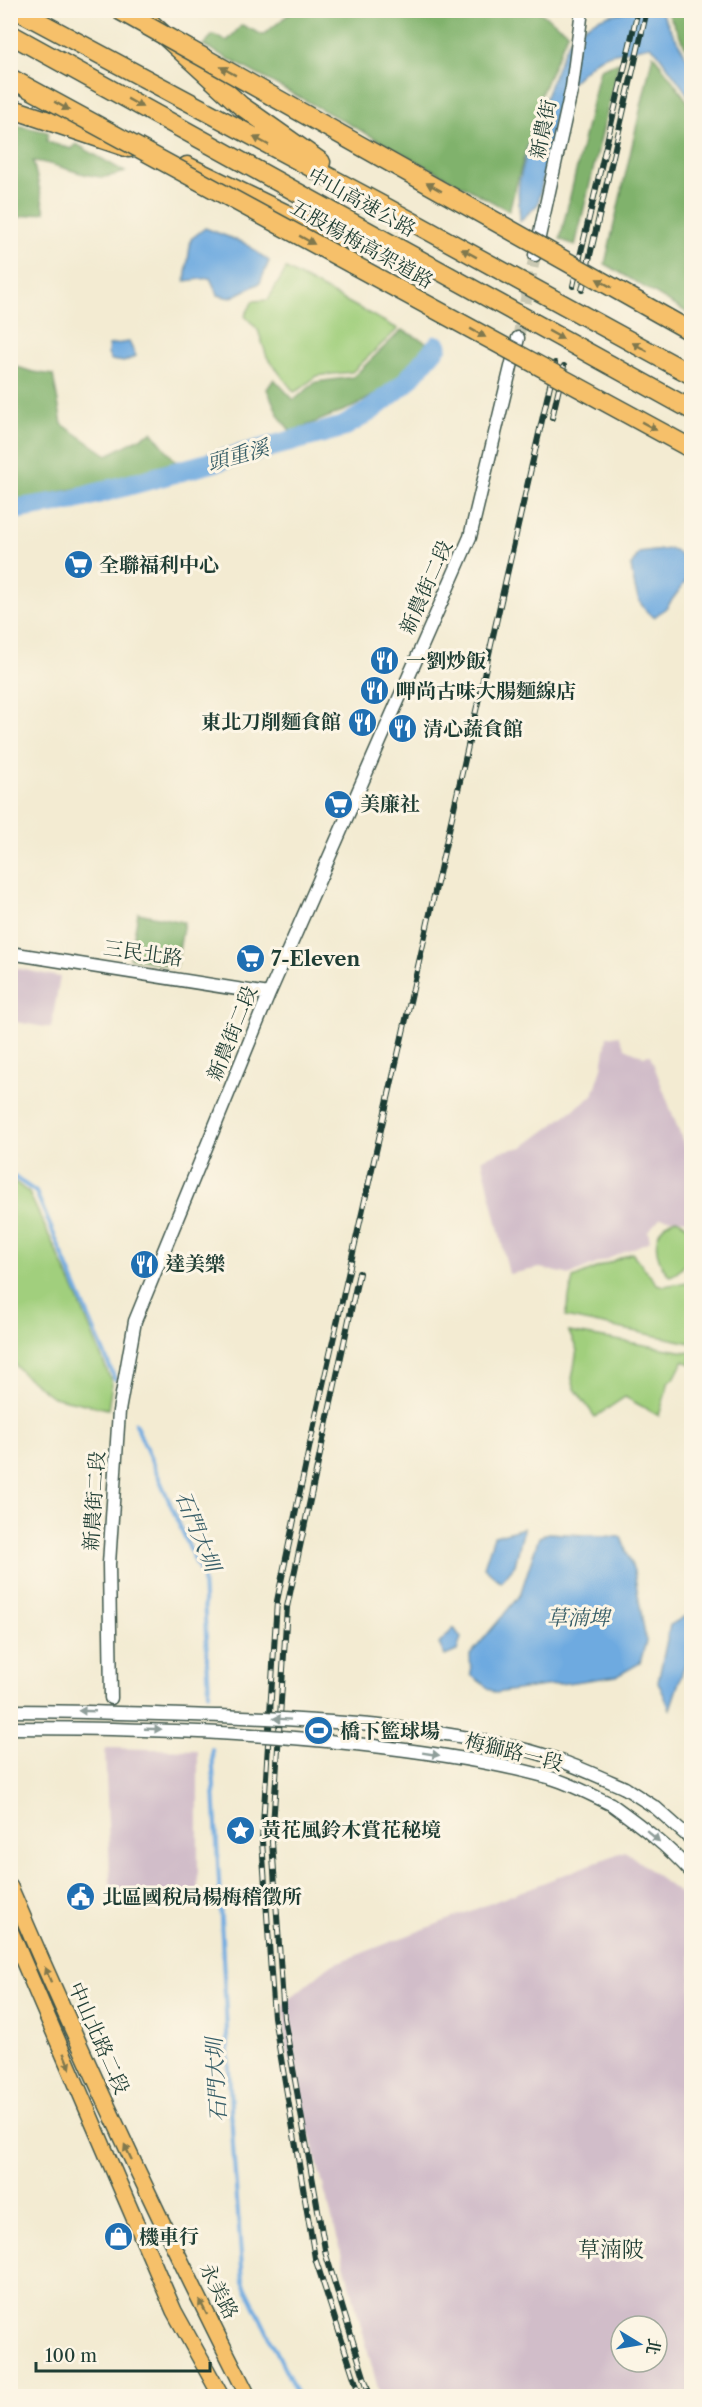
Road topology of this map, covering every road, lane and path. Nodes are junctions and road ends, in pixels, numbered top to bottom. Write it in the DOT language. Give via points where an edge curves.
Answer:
graph roads {
  1 [pos="16,10"];
  2 [pos="119,10"];
  3 [pos="141,10"];
  4 [pos="582,10"];
  5 [pos="10,34"];
  6 [pos="10,78"];
  7 [pos="10,108"];
  8 [pos="387,207"];
  9 [pos="535,255"];
  10 [pos="431,267"];
  11 [pos="692,333"];
  12 [pos="518,338"];
  13 [pos="692,375"];
  14 [pos="692,410"];
  15 [pos="692,449"];
  16 [pos="10,953"];
  17 [pos="269,994"];
  18 [pos="111,1698"];
  19 [pos="10,1711"];
  20 [pos="10,1728"];
  21 [pos="692,1840"];
  22 [pos="692,1873"];
  23 [pos="10,1887"];
  24 [pos="10,1930"];
  25 [pos="153,2205"];
  26 [pos="221,2397"];
  27 [pos="248,2397"];
  8 -- 1 [label="highway, 中山高速公路, one-way"];
  11 -- 2 [label="highway, one-way, bridge"];
  3 -- 8 [label="highway" via="240,105"];
  4 -- 9 [label="street, 新農街" via="572,87"];
  5 -- 10 [label="highway, 中山高速公路, one-way"];
  6 -- 15 [label="highway, 五股楊梅高架道路, one-way, bridge"];
  7 -- 10 [label="highway" via="192,168 307,224"];
  13 -- 8 [label="highway, 中山高速公路, one-way"];
  10 -- 14 [label="highway, 中山高速公路, one-way"];
  12 -- 17 [label="street, 新農街二段" via="470,537"];
  16 -- 17 [label="street, 三民北路"];
  17 -- 18 [label="street, 新農街二段" via="135,1321 119,1411 109,1564"];
  21 -- 19 [label="street, 梅獅路一段, one-way, bridge" via="656,1808 625,1788 519,1748 384,1725 202,1715"];
  20 -- 22 [label="street, 梅獅路一段, one-way, bridge" via="245,1733 454,1757 550,1778 611,1804"];
  25 -- 23 [label="main road, 中山北路二段, one-way"];
  24 -- 26 [label="main road, 中山北路二段, one-way" via="174,2311"];
  27 -- 25 [label="main road, 永美路, one-way"];
}
